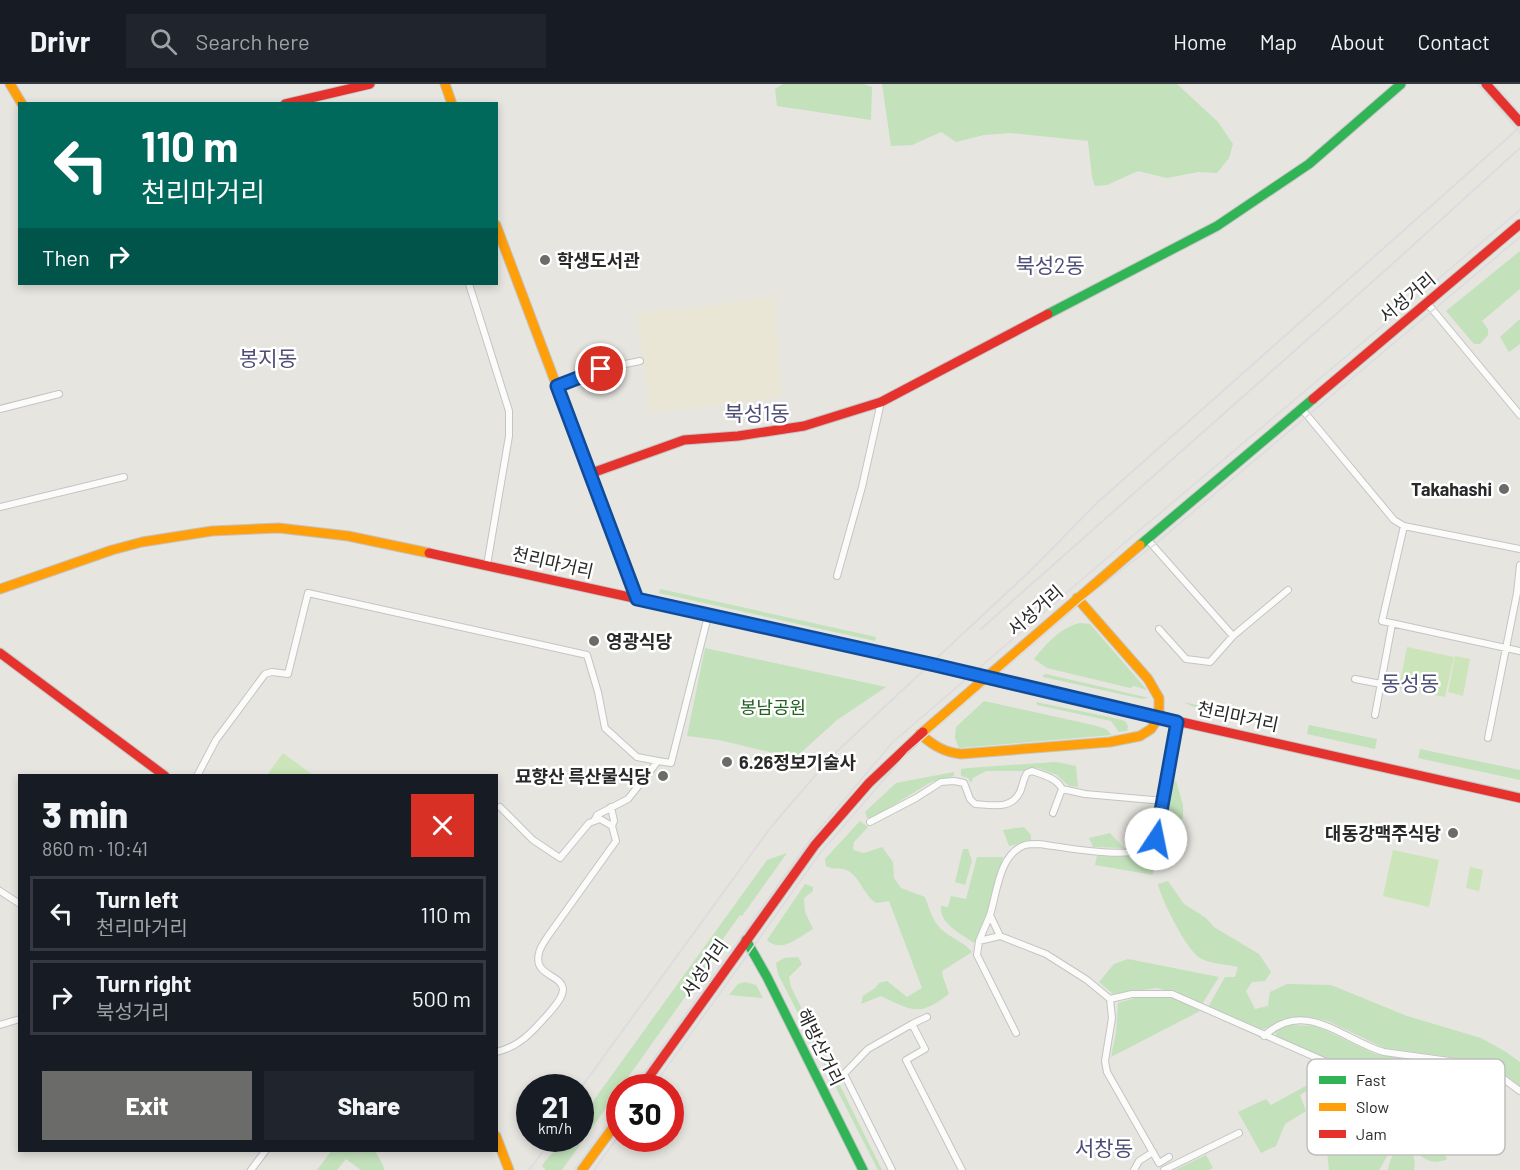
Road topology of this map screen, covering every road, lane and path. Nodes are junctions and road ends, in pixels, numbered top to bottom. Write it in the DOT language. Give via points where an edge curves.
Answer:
graph roads {
  1 [pos="10,84"];
  2 [pos="370,84"];
  3 [pos="445,84"];
  4 [pos="1401,84"];
  5 [pos="1486,84"];
  6 [pos="21,102"];
  7 [pos="294,102"];
  8 [pos="451,102"];
  9 [pos="1520,122"];
  10 [pos="1520,225"];
  11 [pos="498,231"];
  12 [pos="469,285"];
  13 [pos="1426,303"];
  14 [pos="640,361"];
  15 [pos="557,386"];
  16 [pos="59,394"];
  17 [pos="881,402"];
  18 [pos="1301,408"];
  19 [pos="0,409"];
  20 [pos="1520,414"];
  21 [pos="589,474"];
  22 [pos="124,477"];
  23 [pos="0,507"];
  24 [pos="1404,526"];
  25 [pos="1147,539"];
  26 [pos="1520,549"];
  27 [pos="488,565"];
  28 [pos="1520,565"];
  29 [pos="837,576"];
  30 [pos="0,589"];
  31 [pos="1288,590"];
  32 [pos="1077,598"];
  33 [pos="637,599"];
  34 [pos="708,616"];
  35 [pos="1392,624"];
  36 [pos="1159,629"];
  37 [pos="1233,636"];
  38 [pos="1506,648"];
  39 [pos="1520,651"];
  40 [pos="0,653"];
  41 [pos="1355,679"];
  42 [pos="1381,684"];
  43 [pos="1375,715"];
  44 [pos="1159,717"];
  45 [pos="1177,722"];
  46 [pos="920,734"];
  47 [pos="1488,738"];
  48 [pos="658,761"];
  49 [pos="162,774"];
  50 [pos="198,774"];
  51 [pos="1062,789"];
  52 [pos="1520,798"];
  53 [pos="1164,801"];
  54 [pos="500,807"];
  55 [pos="611,807"];
  56 [pos="1053,813"];
  57 [pos="593,821"];
  58 [pos="870,822"];
  59 [pos="612,826"];
  60 [pos="0,891"];
  61 [pos="18,903"];
  62 [pos="990,915"];
  63 [pos="1000,936"];
  64 [pos="746,940"];
  65 [pos="979,941"];
  66 [pos="1110,999"];
  67 [pos="927,1017"];
  68 [pos="18,1020"];
  69 [pos="912,1024"];
  70 [pos="0,1025"];
  71 [pos="1016,1033"];
  72 [pos="1264,1036"];
  73 [pos="498,1051"];
  74 [pos="1319,1059"];
  75 [pos="1435,1059"];
  76 [pos="651,1074"];
  77 [pos="1505,1080"];
  78 [pos="1520,1091"];
  79 [pos="1239,1132"];
  80 [pos="606,1137"];
  81 [pos="498,1141"];
  82 [pos="264,1152"];
  83 [pos="1153,1152"];
  84 [pos="1169,1157"];
  85 [pos="251,1170"];
  86 [pos="509,1170"];
  87 [pos="582,1170"];
  88 [pos="863,1170"];
  89 [pos="892,1170"];
  90 [pos="962,1170"];
  91 [pos="1134,1170"];
  92 [pos="1164,1170"];
  1 -- 6 [label="main road"];
  2 -- 7 [label="main road"];
  3 -- 8 [label="main road"];
  4 -- 17 [label="main road" via="1309,164 1217,226"];
  5 -- 9 [label="main road"];
  10 -- 13 [label="main road, 서성거리"];
  11 -- 15 [label="main road"];
  12 -- 27 [label="street" via="510,411"];
  13 -- 18 [label="main road, 서성거리"];
  13 -- 20 [label="street"];
  14 -- 15 [label="street" via="601,369"];
  15 -- 21 [label="main road"];
  16 -- 19 [label="street"];
  17 -- 21 [label="main road" via="804,426 684,440"];
  17 -- 29 [label="street"];
  18 -- 24 [label="street" via="1384,511"];
  18 -- 25 [label="main road, 서성거리"];
  21 -- 33 [label="main road"];
  22 -- 23 [label="street"];
  24 -- 26 [label="street"];
  24 -- 35 [label="street" via="1382,621"];
  25 -- 32 [label="main road, 서성거리"];
  25 -- 37 [label="street"];
  27 -- 30 [label="main road, 천리마거리" via="348,536 246,528 112,549"];
  27 -- 33 [label="main road, 천리마거리"];
  28 -- 38 [label="street"];
  31 -- 37 [label="street"];
  32 -- 44 [label="main road" via="1148,678 1159,698"];
  32 -- 46 [label="main road, 서성거리"];
  33 -- 34 [label="main road, 천리마거리"];
  34 -- 44 [label="main road, 천리마거리, bridge"];
  34 -- 48 [label="street" via="671,763"];
  35 -- 38 [label="street"];
  35 -- 42 [label="street"];
  36 -- 37 [label="street" via="1186,659 1210,662"];
  38 -- 39 [label="street"];
  38 -- 47 [label="street"];
  40 -- 49 [label="main road"];
  41 -- 42 [label="street"];
  42 -- 43 [label="street"];
  44 -- 45 [label="main road, 천리마거리"];
  44 -- 46 [label="main road" via="1140,736 1110,742 972,753 950,753"];
  45 -- 52 [label="main road, 천리마거리"];
  45 -- 53 [label="street"];
  46 -- 64 [label="main road, 서성거리" via="842,813"];
  48 -- 50 [label="street" via="637,757 605,728 587,655 308,593 288,674 265,674 216,740"];
  48 -- 55 [label="street" via="628,799"];
  51 -- 53 [label="street"];
  51 -- 56 [label="street"];
  51 -- 58 [label="street" via="1054,780 1032,771 1027,773 1012,802 995,806 975,804 964,783 941,782"];
  53 -- 62 [label="street" via="1156,839 1141,851 1126,854 1039,844 1025,845 1014,852 1006,861"];
  54 -- 57 [label="street" via="533,840 560,858"];
  55 -- 57 [label="street"];
  55 -- 59 [label="street"];
  57 -- 59 [label="street" via="600,819"];
  59 -- 73 [label="street" via="616,842 539,953 544,973 559,981 563,992 557,1004 531,1034"];
  60 -- 61 [label="street"];
  62 -- 63 [label="street"];
  62 -- 65 [label="street"];
  63 -- 65 [label="street"];
  63 -- 66 [label="street" via="1046,954"];
  64 -- 76 [label="main road, 서성거리"];
  64 -- 88 [label="main road, 해방산거리"];
  65 -- 71 [label="street" via="978,960"];
  66 -- 72 [label="street" via="1132,994 1172,994"];
  66 -- 83 [label="street" via="1107,1072"];
  67 -- 69 [label="street"];
  68 -- 70 [label="street"];
  69 -- 89 [label="street" via="874,1045 844,1074"];
  69 -- 90 [label="street" via="925,1049 906,1060"];
  72 -- 74 [label="street"];
  72 -- 75 [label="street" via="1289,1022 1308,1020 1327,1025 1375,1050"];
  77 -- 78 [label="street"];
  79 -- 92 [label="street"];
  80 -- 87 [label="main road"];
  81 -- 86 [label="main road"];
  82 -- 85 [label="street"];
  83 -- 84 [label="street" via="1159,1163"];
  83 -- 91 [label="street" via="1139,1161"];
}
